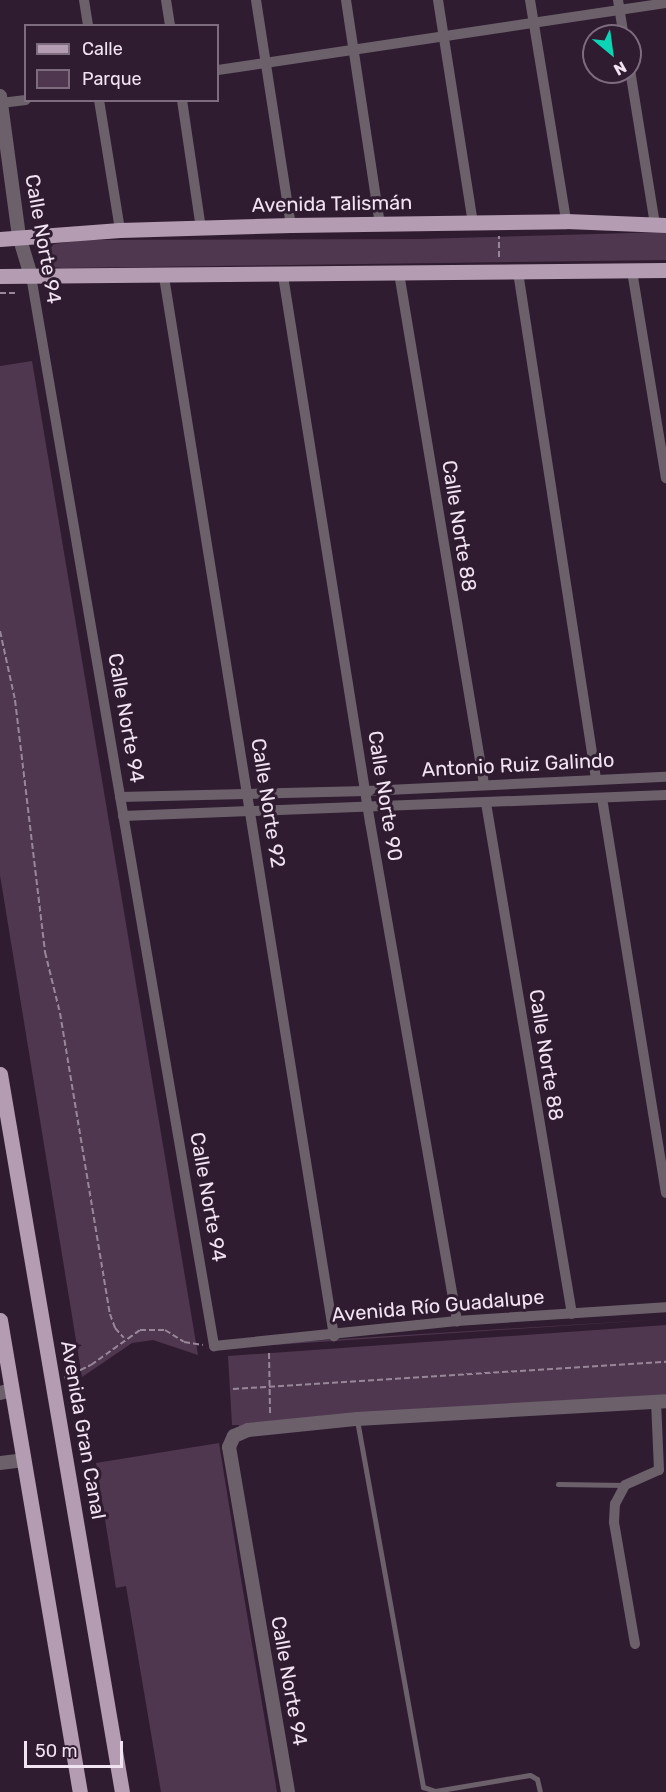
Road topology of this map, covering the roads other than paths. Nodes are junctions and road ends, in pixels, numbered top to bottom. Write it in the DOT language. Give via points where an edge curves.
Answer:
graph roads {
  1 [pos="84,0"];
  2 [pos="166,0"];
  3 [pos="256,0"];
  4 [pos="346,0"];
  5 [pos="438,0"];
  6 [pos="530,0"];
  7 [pos="666,3"];
  8 [pos="619,5"];
  9 [pos="534,21"];
  10 [pos="88,24"];
  11 [pos="170,24"];
  12 [pos="622,24"];
  13 [pos="443,35"];
  14 [pos="354,49"];
  15 [pos="267,64"];
  16 [pos="219,70"];
  17 [pos="633,84"];
  18 [pos="1,100"];
  19 [pos="24,100"];
  20 [pos="99,102"];
  21 [pos="182,102"];
  22 [pos="566,221"];
  23 [pos="473,222"];
  24 [pos="380,224"];
  25 [pos="291,225"];
  26 [pos="661,225"];
  27 [pos="201,228"];
  28 [pos="120,230"];
  29 [pos="19,236"];
  30 [pos="0,238"];
  31 [pos="666,270"];
  32 [pos="632,271"];
  33 [pos="518,272"];
  34 [pos="399,273"];
  35 [pos="0,276"];
  36 [pos="30,276"];
  37 [pos="283,276"];
  38 [pos="164,277"];
  39 [pos="666,478"];
  40 [pos="666,777"];
  41 [pos="596,779"];
  42 [pos="483,784"];
  43 [pos="366,791"];
  44 [pos="249,794"];
  45 [pos="666,795"];
  46 [pos="120,797"];
  47 [pos="602,798"];
  48 [pos="486,802"];
  49 [pos="368,808"];
  50 [pos="252,811"];
  51 [pos="123,816"];
  52 [pos="0,1074"];
  53 [pos="666,1193"];
  54 [pos="666,1307"];
  55 [pos="572,1314"];
  56 [pos="0,1320"];
  57 [pos="457,1322"];
  58 [pos="334,1336"];
  59 [pos="214,1346"];
  60 [pos="6,1391"];
  61 [pos="661,1401"];
  62 [pos="357,1419"];
  63 [pos="24,1460"];
  64 [pos="0,1464"];
  65 [pos="663,1470"];
  66 [pos="558,1484"];
  67 [pos="625,1485"];
  68 [pos="636,1644"];
  69 [pos="80,1792"];
  70 [pos="122,1792"];
  71 [pos="288,1792"];
  72 [pos="540,1792"];
  1 -- 10 [label="street"];
  2 -- 11 [label="street"];
  3 -- 15 [label="street"];
  4 -- 14 [label="street"];
  5 -- 13 [label="street"];
  6 -- 9 [label="street"];
  7 -- 8 [label="street"];
  8 -- 9 [label="street"];
  8 -- 12 [label="street"];
  9 -- 13 [label="street"];
  9 -- 22 [label="street"];
  13 -- 14 [label="street"];
  13 -- 23 [label="street"];
  14 -- 15 [label="street"];
  14 -- 24 [label="street"];
  15 -- 16 [label="street"];
  15 -- 25 [label="street"];
  17 -- 26 [label="street"];
  18 -- 19 [label="street"];
  18 -- 29 [label="street, Calle Norte 94"];
  20 -- 28 [label="street"];
  21 -- 27 [label="street"];
  22 -- 23 [label="main road, Avenida Talismán"];
  22 -- 26 [label="main road, Avenida Talismán"];
  23 -- 24 [label="main road, Avenida Talismán"];
  24 -- 25 [label="main road, Avenida Talismán"];
  25 -- 27 [label="main road, Avenida Talismán"];
  27 -- 28 [label="main road, Avenida Talismán"];
  28 -- 29 [label="main road, Avenida Talismán"];
  29 -- 30 [label="main road, Avenida Talismán"];
  29 -- 36 [label="street, Calle Norte 94"];
  31 -- 32 [label="main road"];
  32 -- 33 [label="main road"];
  32 -- 39 [label="street"];
  33 -- 34 [label="main road"];
  33 -- 41 [label="street"];
  34 -- 37 [label="main road"];
  34 -- 42 [label="street, Calle Norte 88"];
  35 -- 36 [label="main road"];
  36 -- 38 [label="main road"];
  36 -- 46 [label="street, Calle Norte 94"];
  37 -- 38 [label="main road"];
  37 -- 43 [label="street, Calle Norte 90"];
  38 -- 44 [label="street, Calle Norte 92"];
  40 -- 41 [label="street, Antonio Ruiz Galindo"];
  41 -- 42 [label="street, Antonio Ruiz Galindo"];
  42 -- 43 [label="street, Antonio Ruiz Galindo"];
  43 -- 44 [label="street, Antonio Ruiz Galindo"];
  43 -- 49 [label="street, Calle Norte 90"];
  44 -- 46 [label="street, Antonio Ruiz Galindo"];
  44 -- 50 [label="street, Calle Norte 92"];
  45 -- 47 [label="street, Antonio Ruiz Galindo"];
  46 -- 51 [label="street, Calle Norte 94"];
  47 -- 48 [label="street, Antonio Ruiz Galindo"];
  47 -- 53 [label="street"];
  48 -- 49 [label="street, Antonio Ruiz Galindo"];
  48 -- 55 [label="street, Calle Norte 88"];
  49 -- 50 [label="street, Antonio Ruiz Galindo"];
  49 -- 57 [label="street, Calle Norte 90"];
  50 -- 51 [label="street, Antonio Ruiz Galindo"];
  50 -- 58 [label="street, Calle Norte 92"];
  51 -- 59 [label="street, Calle Norte 94"];
  52 -- 70 [label="main road, Avenida Gran Canal"];
  54 -- 55 [label="street, Avenida Río Guadalupe"];
  55 -- 57 [label="street, Avenida Río Guadalupe"];
  56 -- 60 [label="main road"];
  57 -- 58 [label="street, Avenida Río Guadalupe"];
  58 -- 59 [label="street, Avenida Río Guadalupe"];
  60 -- 63 [label="main road"];
  61 -- 62 [label="street"];
  61 -- 65 [label="street"];
  62 -- 71 [label="street, Calle Norte 94" via="234,1436 229,1447"];
  62 -- 72 [label="lane" via="423,1787 435,1791 530,1775 537,1779"];
  63 -- 64 [label="street"];
  63 -- 69 [label="main road"];
  65 -- 67 [label="street"];
  66 -- 67 [label="lane"];
  67 -- 68 [label="street" via="615,1504 614,1522"];
}
